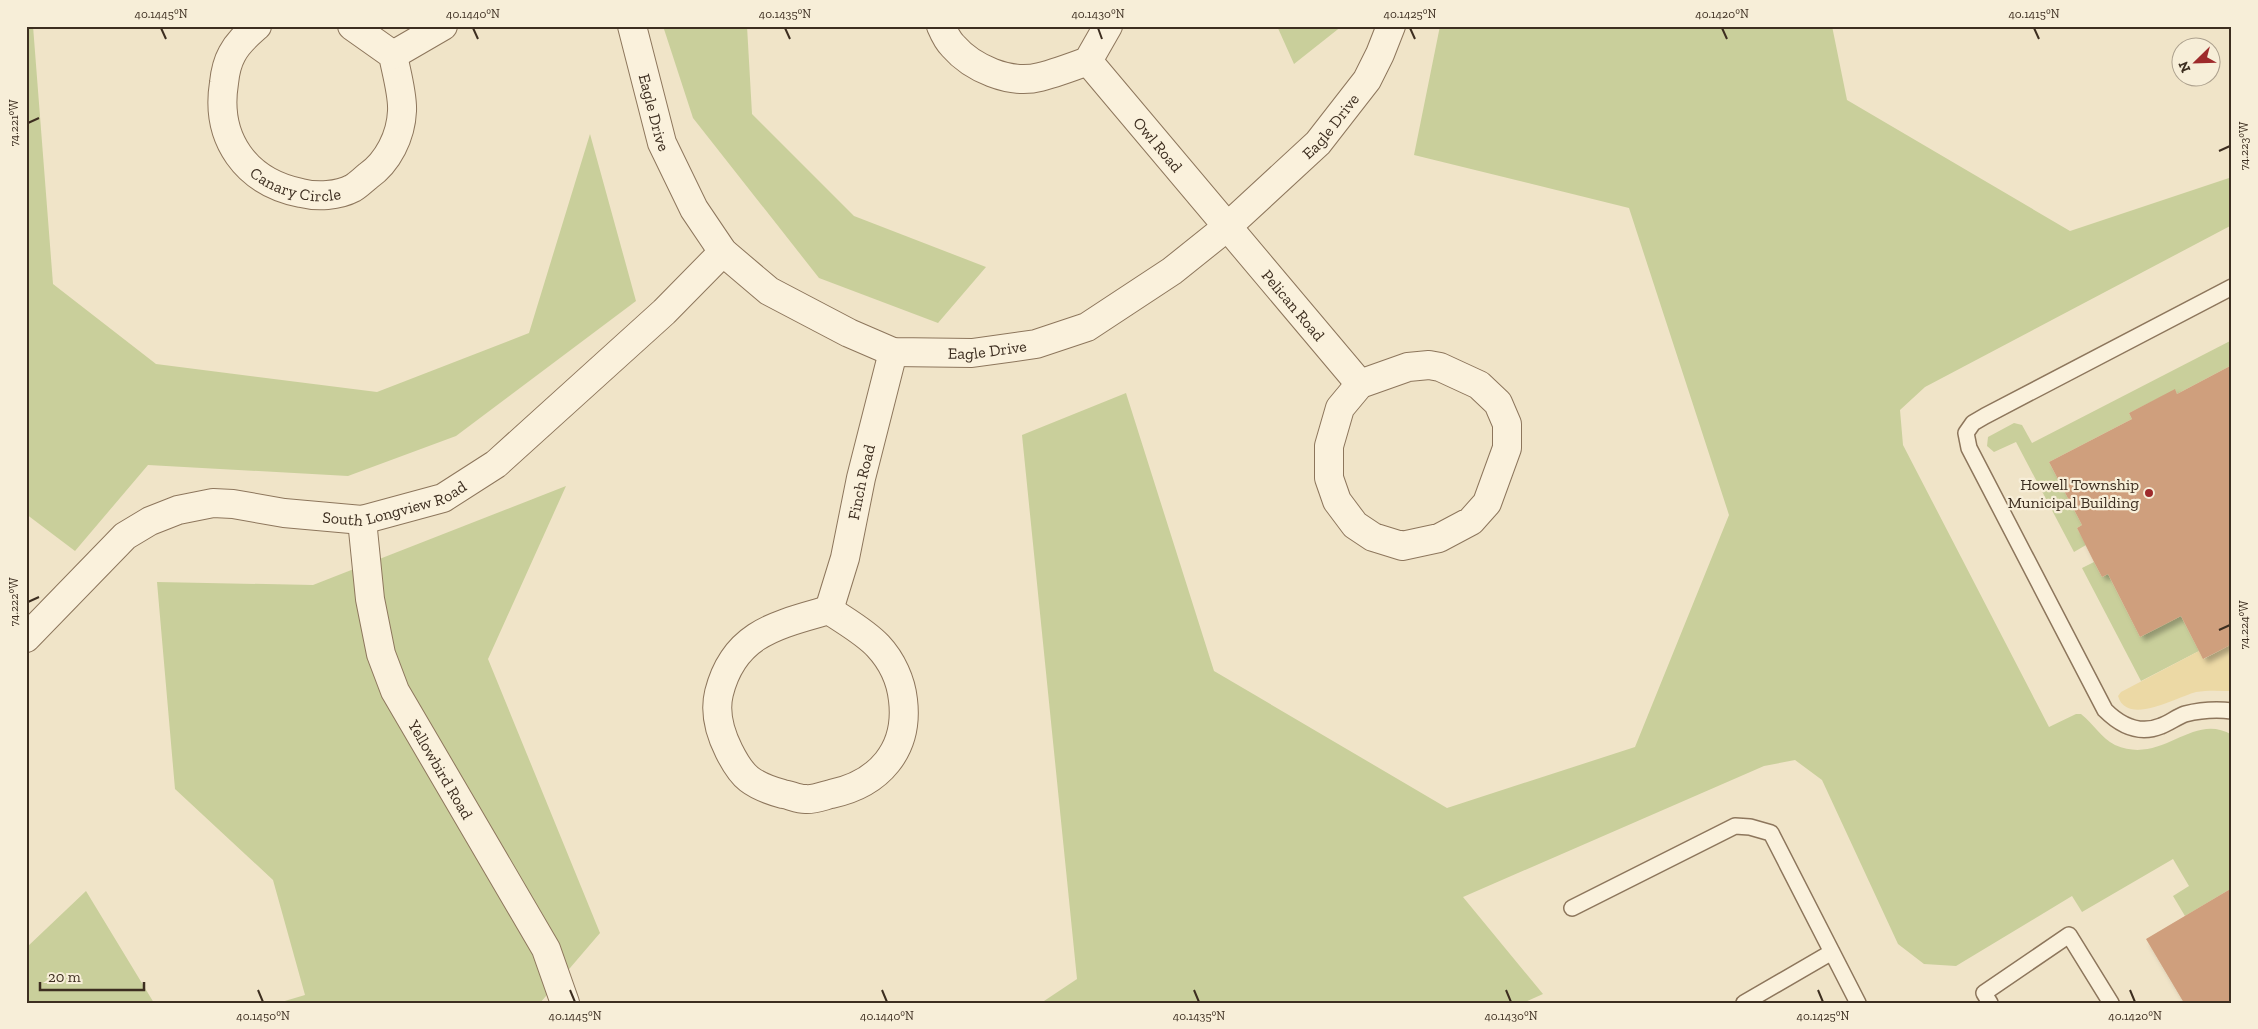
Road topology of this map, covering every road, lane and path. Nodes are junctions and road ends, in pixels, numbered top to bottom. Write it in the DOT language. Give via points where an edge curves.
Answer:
graph roads {
  1 [pos="258,26"];
  2 [pos="352,26"];
  3 [pos="443,26"];
  4 [pos="632,26"];
  5 [pos="941,26"];
  6 [pos="1108,26"];
  7 [pos="1391,26"];
  8 [pos="393,55"];
  9 [pos="1088,61"];
  10 [pos="1227,227"];
  11 [pos="723,252"];
  12 [pos="2232,287"];
  13 [pos="893,352"];
  14 [pos="1360,384"];
  15 [pos="362,520"];
  16 [pos="829,610"];
  17 [pos="26,638"];
  18 [pos="2232,711"];
  19 [pos="1572,908"];
  20 [pos="1832,952"];
  21 [pos="565,1003"];
  22 [pos="1744,1003"];
  23 [pos="1858,1003"];
  24 [pos="1990,1003"];
  25 [pos="2111,1003"];
  1 -- 8 [label="street, Canary Circle" via="241,40 226,68 221,97 223,120 232,147 245,164 266,181 310,195 337,194 353,188 378,169 396,140 402,110"];
  2 -- 8 [label="street"];
  3 -- 8 [label="street"];
  4 -- 11 [label="street, Eagle Drive" via="662,143 694,209"];
  5 -- 9 [label="street" via="958,51 970,62 991,72 1038,78"];
  6 -- 9 [label="street"];
  7 -- 10 [label="street, Eagle Drive" via="1367,80 1318,143"];
  9 -- 10 [label="street, Owl Road"];
  10 -- 13 [label="street, Eagle Drive" via="1172,271 1087,327 1036,344 1001,350"];
  10 -- 14 [label="street, Pelican Road"];
  11 -- 13 [label="street, Eagle Drive" via="769,291"];
  11 -- 15 [label="street, South Longview Road" via="664,312 496,464 442,498"];
  12 -- 18 [label="lane" via="1985,416 1973,423 1966,433 1969,448 2105,710 2124,726 2148,729 2201,711"];
  13 -- 16 [label="street, Finch Road" via="861,478 845,558"];
  14 -- 14 [label="street" via="1340,408 1329,446 1329,478 1337,500 1355,526 1373,537 1402,546 1439,538 1471,521 1487,503 1507,448 1507,424 1498,403 1479,385 1429,365 1408,368"];
  15 -- 17 [label="street, South Longview Road" via="284,513 233,504 213,503 178,510 150,521 126,536"];
  15 -- 21 [label="street, Yellowbird Road" via="370,599 381,654 395,690 546,949"];
  16 -- 16 [label="street" via="759,633 737,653 723,678 717,700 719,727 737,766 749,779 806,800 851,790 872,778 901,740 905,716 902,686 878,646"];
  19 -- 20 [label="lane" via="1735,826 1750,827 1771,833"];
  20 -- 22 [label="lane"];
  20 -- 23 [label="lane"];
  24 -- 25 [label="lane" via="1984,993 2069,935"];
}
